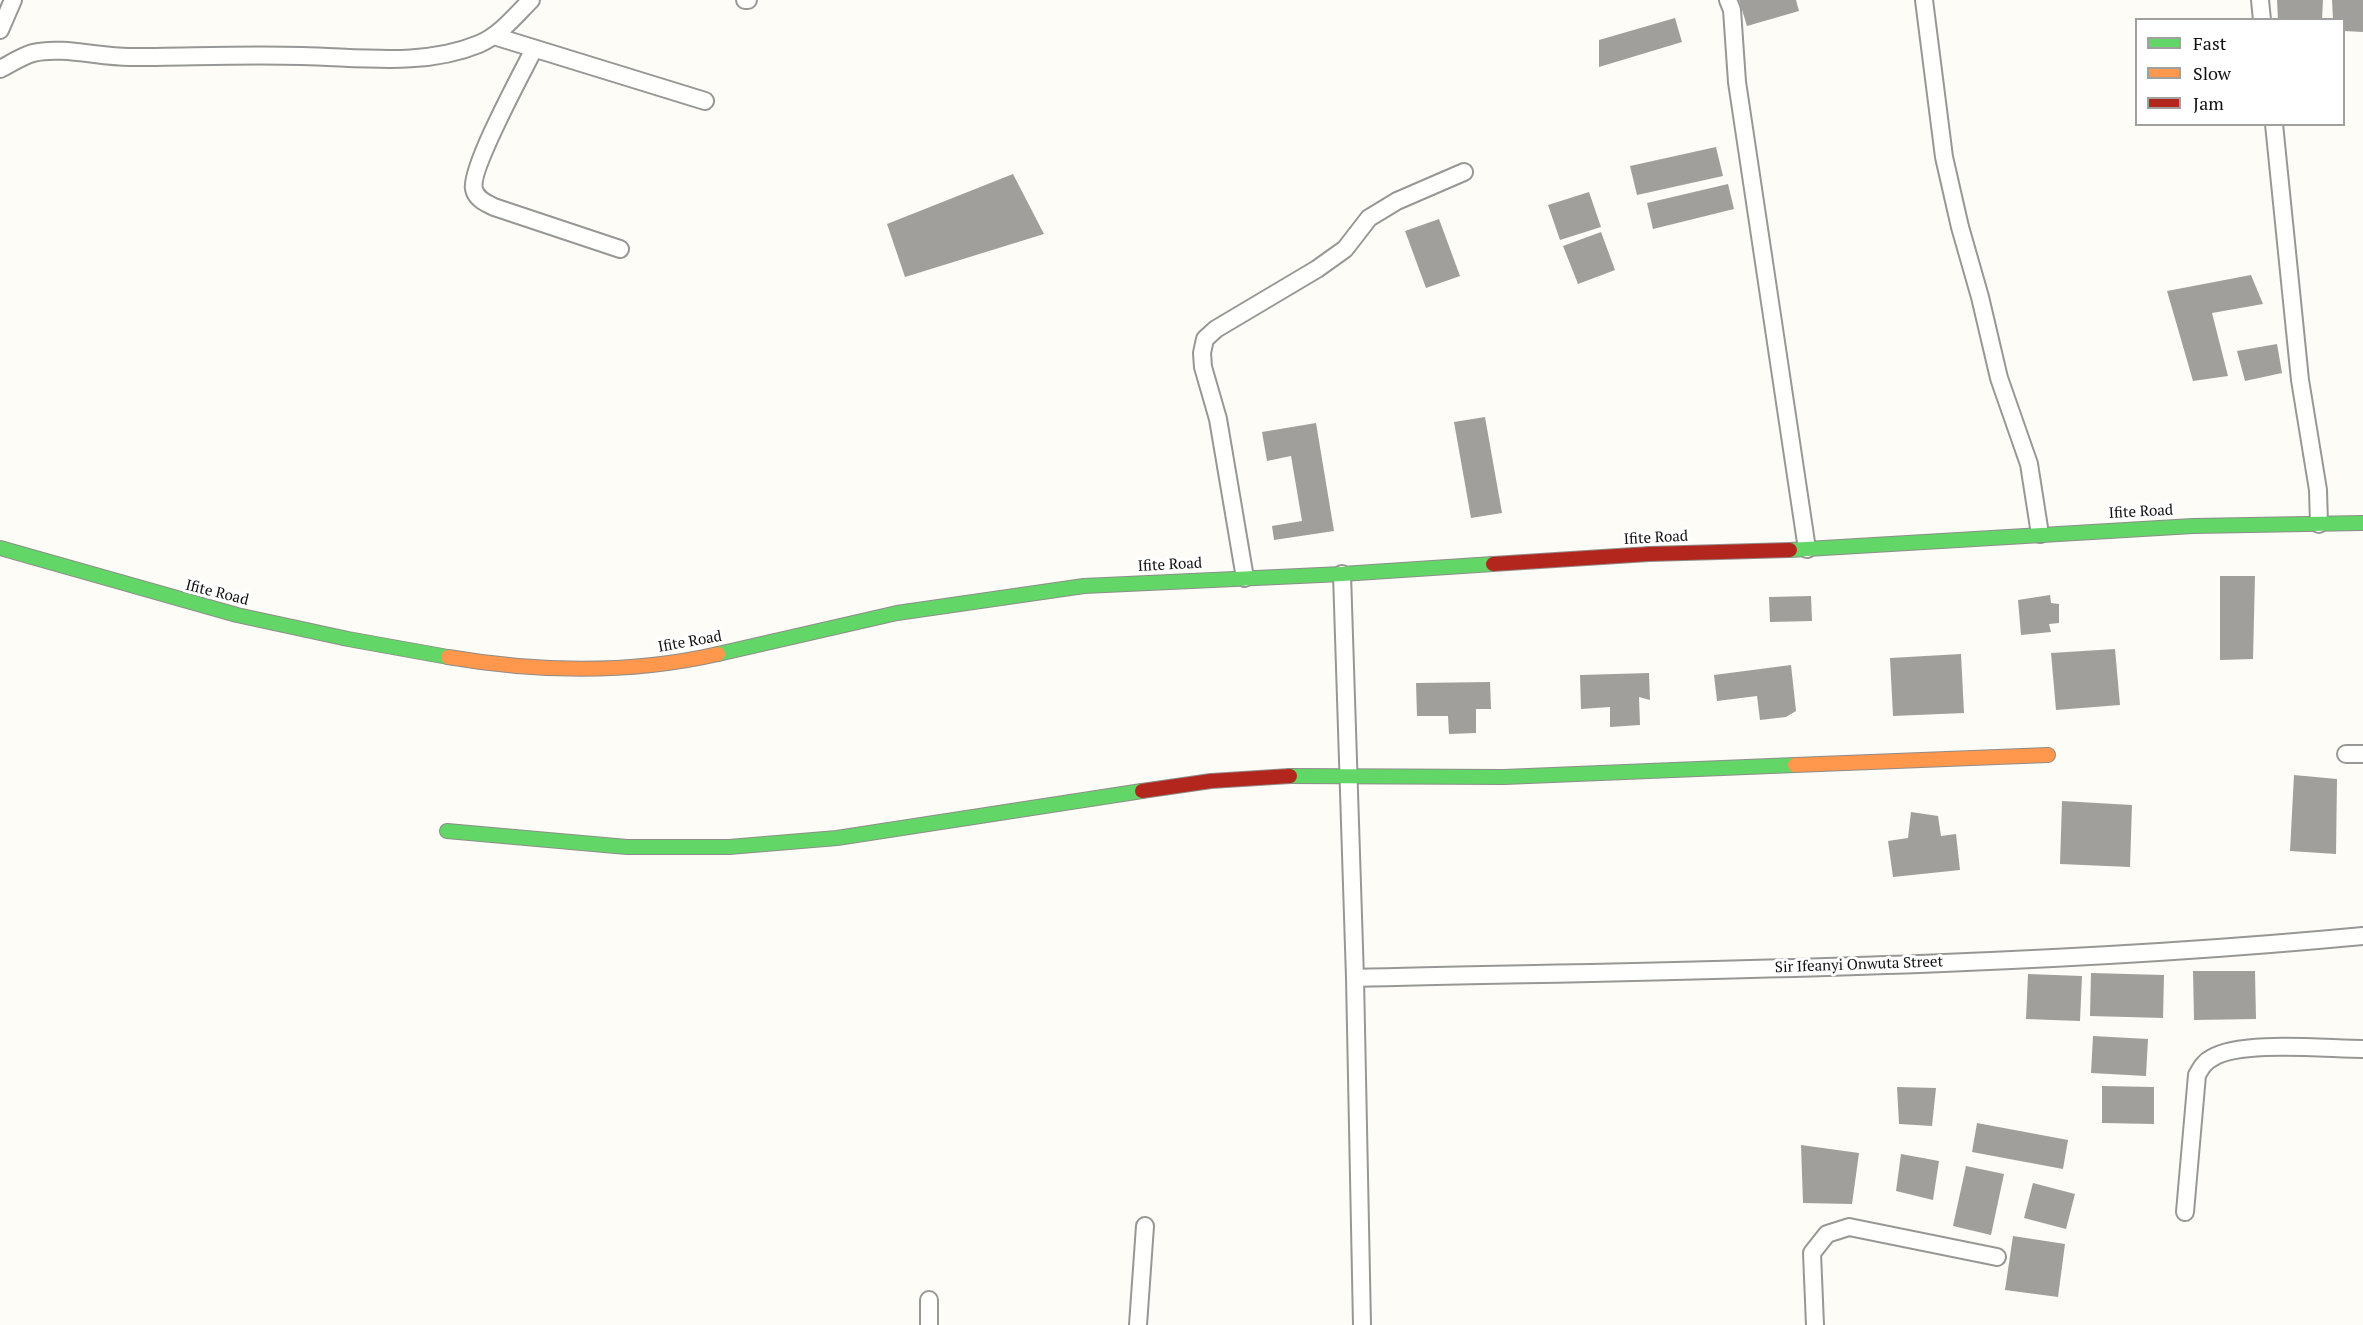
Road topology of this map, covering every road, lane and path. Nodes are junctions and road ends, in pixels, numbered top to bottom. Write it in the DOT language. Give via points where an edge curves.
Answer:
graph roads {
  1 [pos="13,0"];
  2 [pos="531,0"];
  3 [pos="1728,0"];
  4 [pos="1924,0"];
  5 [pos="2260,0"];
  6 [pos="2262,18"];
  7 [pos="0,30"];
  8 [pos="494,36"];
  9 [pos="534,49"];
  10 [pos="0,69"];
  11 [pos="705,101"];
  12 [pos="2274,126"];
  13 [pos="1464,172"];
  14 [pos="620,249"];
  15 [pos="2363,523"];
  16 [pos="2319,524"];
  17 [pos="2040,534"];
  18 [pos="0,548"];
  19 [pos="1807,549"];
  20 [pos="1342,574"];
  21 [pos="1245,578"];
  22 [pos="2048,755"];
  23 [pos="1348,778"];
  24 [pos="447,831"];
  25 [pos="2363,936"];
  26 [pos="1355,978"];
  27 [pos="2363,1049"];
  28 [pos="2185,1212"];
  29 [pos="1145,1226"];
  30 [pos="1997,1257"];
  31 [pos="929,1300"];
  32 [pos="929,1325"];
  33 [pos="1138,1325"];
  34 [pos="1362,1325"];
  35 [pos="1815,1325"];
  1 -- 7 [label="street"];
  2 -- 8 [label="street"];
  3 -- 19 [label="street"];
  4 -- 17 [label="street" via="1944,157 1999,378 2029,464"];
  5 -- 6 [label="street"];
  8 -- 9 [label="street"];
  8 -- 10 [label="street" via="447,53 401,60 127,57 53,51 33,53"];
  9 -- 11 [label="street"];
  9 -- 14 [label="street" via="484,150 474,189 481,201 494,207"];
  12 -- 16 [label="street" via="2300,380 2319,490"];
  13 -- 21 [label="street" via="1397,201 1369,218 1345,249 1205,339 1203,367 1218,419"];
  15 -- 16 [label="street, Ifite Road"];
  16 -- 17 [label="street, Ifite Road"];
  17 -- 19 [label="street, Ifite Road"];
  18 -- 21 [label="street, Ifite Road" via="237,615 446,656 549,667 616,668 682,662 897,613 1083,586"];
  19 -- 20 [label="street, Ifite Road" via="1649,554"];
  20 -- 21 [label="street, Ifite Road"];
  20 -- 23 [label="street"];
  22 -- 23 [label="street" via="1504,777"];
  23 -- 24 [label="street" via="1287,776 1210,781 837,838 729,848 627,847"];
  23 -- 26 [label="street"];
  25 -- 26 [label="street, Sir Ifeanyi Onwuta Street" via="2005,961"];
  26 -- 34 [label="street"];
  27 -- 28 [label="street" via="2240,1047 2204,1064 2197,1075"];
  29 -- 33 [label="street"];
  30 -- 35 [label="street" via="1849,1227 1827,1234 1812,1253"];
  31 -- 32 [label="street"];
}
